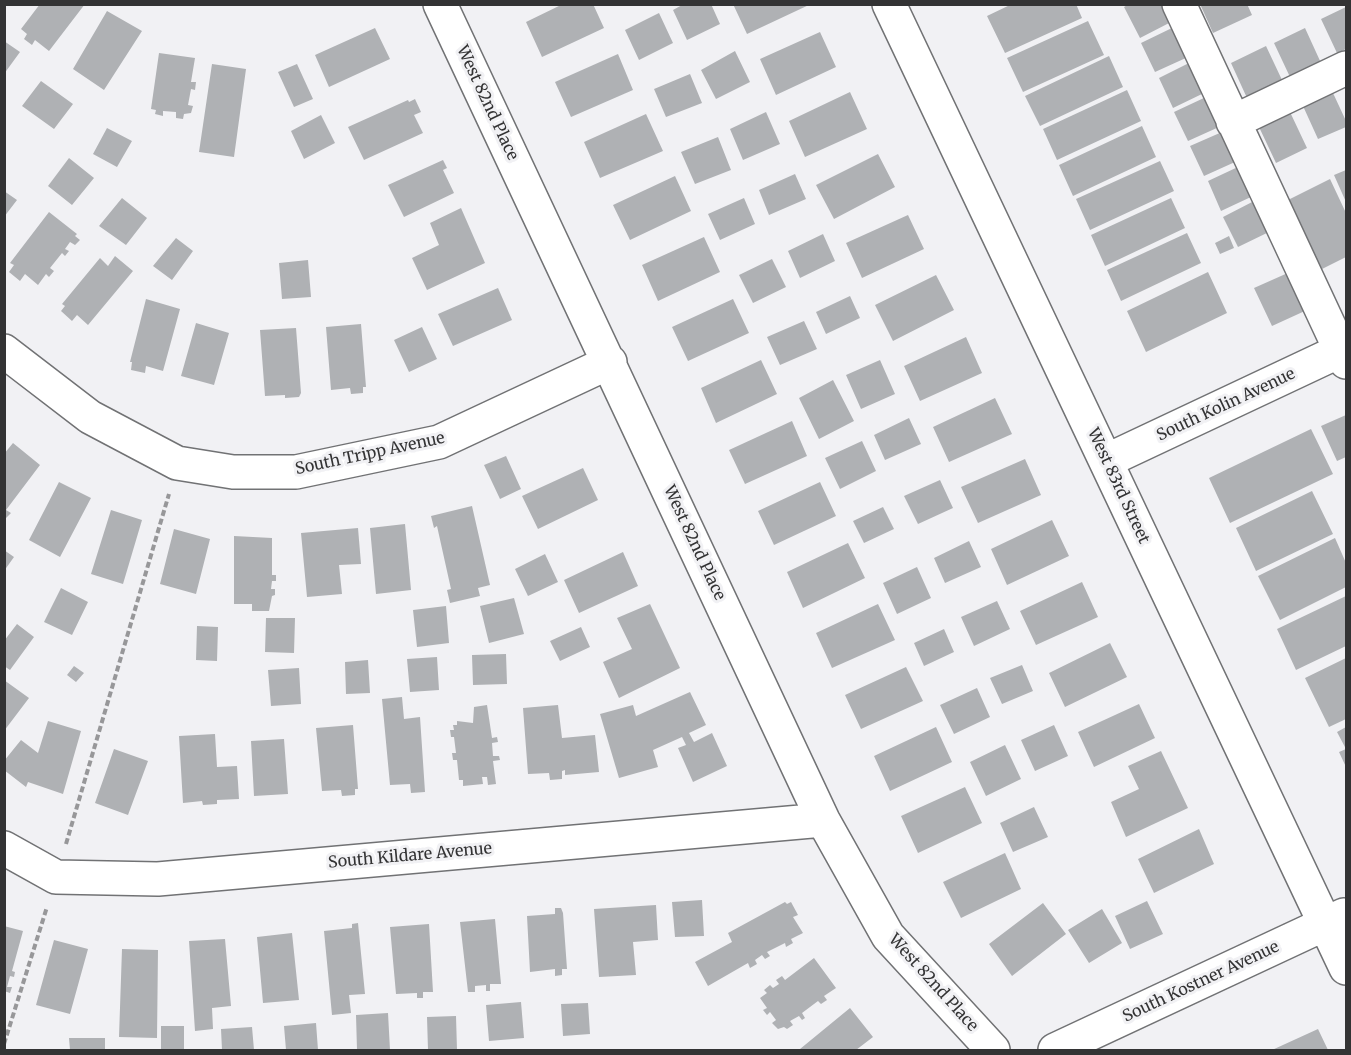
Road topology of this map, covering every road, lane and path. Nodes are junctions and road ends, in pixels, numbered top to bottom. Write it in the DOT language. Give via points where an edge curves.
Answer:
graph roads {
  1 [pos="440,4"];
  2 [pos="889,4"];
  3 [pos="1179,4"];
  4 [pos="1347,68"];
  5 [pos="1233,122"];
  6 [pos="4,351"];
  7 [pos="1345,354"];
  8 [pos="610,362"];
  9 [pos="1106,461"];
  10 [pos="170,488"];
  11 [pos="823,820"];
  12 [pos="66,844"];
  13 [pos="4,848"];
  14 [pos="50,897"];
  15 [pos="1336,919"];
  16 [pos="1347,968"];
  17 [pos="4,1044"];
  18 [pos="993,1050"];
  19 [pos="1055,1050"];
  1 -- 8 [label="street, West 82nd Place"];
  2 -- 9 [label="street, West 83rd Street"];
  3 -- 5 [label="street"];
  4 -- 5 [label="street"];
  5 -- 7 [label="street"];
  6 -- 8 [label="street, South Tripp Avenue" via="100,422 177,463 233,472 296,472 439,442"];
  7 -- 9 [label="street, South Kolin Avenue"];
  8 -- 11 [label="street, West 82nd Place"];
  9 -- 15 [label="street, West 83rd Street"];
  10 -- 12 [label="path"];
  11 -- 13 [label="street, South Kildare Avenue" via="158,879 56,877"];
  11 -- 18 [label="street, West 82nd Place" via="888,936"];
  14 -- 17 [label="path"];
  15 -- 16 [label="street, West 83rd Street"];
  15 -- 19 [label="street, South Kostner Avenue"];
}
